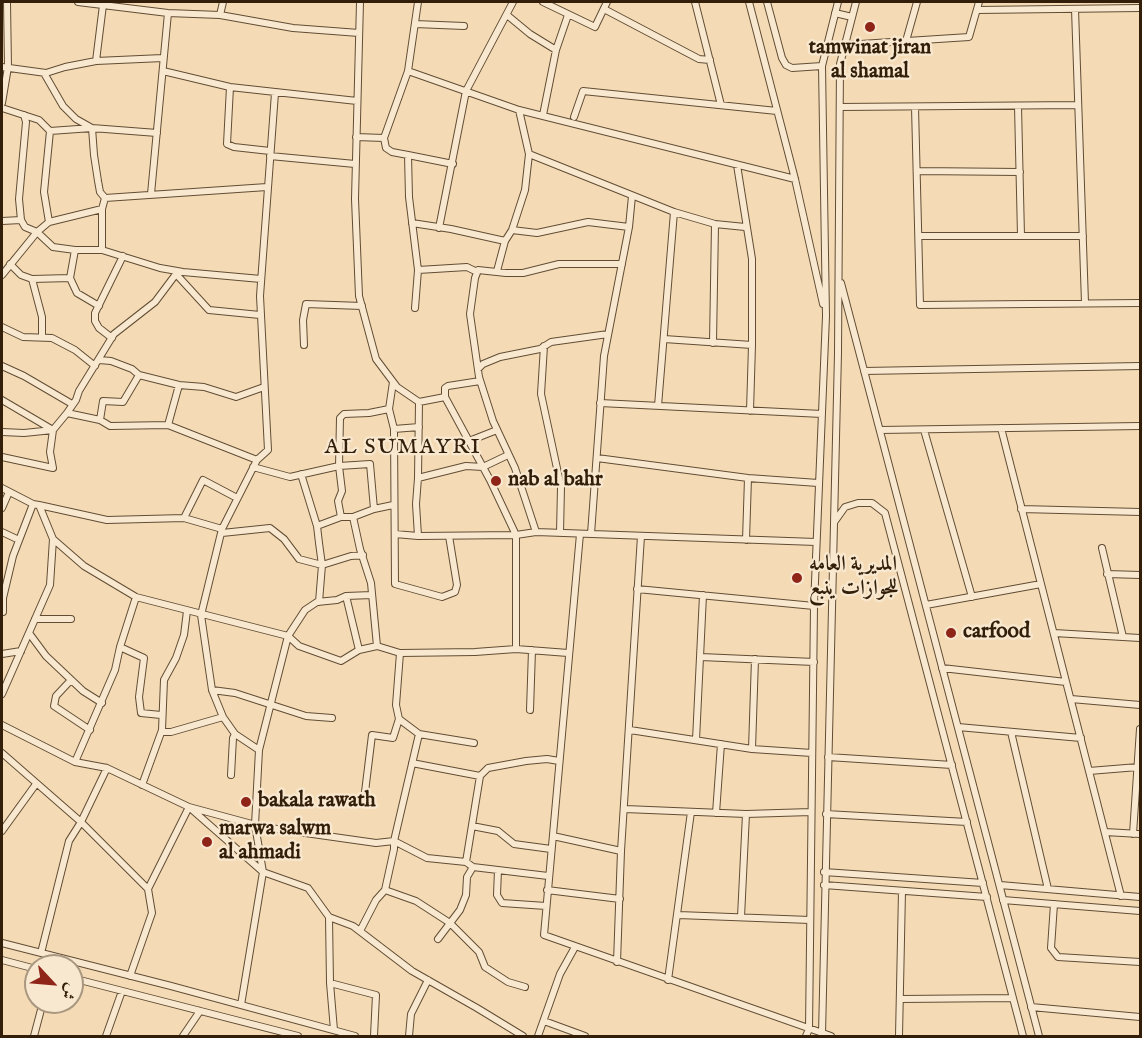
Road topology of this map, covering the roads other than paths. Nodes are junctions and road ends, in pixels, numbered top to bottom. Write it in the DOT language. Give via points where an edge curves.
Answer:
graph roads {
  1 [pos="7,2"];
  2 [pos="78,2"];
  3 [pos="223,2"];
  4 [pos="360,2"];
  5 [pos="418,2"];
  6 [pos="513,2"];
  7 [pos="543,2"];
  8 [pos="608,2"];
  9 [pos="695,2"];
  10 [pos="749,2"];
  11 [pos="766,2"];
  12 [pos="838,2"];
  13 [pos="856,2"];
  14 [pos="917,2"];
  15 [pos="979,2"];
  16 [pos="103,5"];
  17 [pos="1140,8"];
  18 [pos="604,9"];
  19 [pos="1076,9"];
  20 [pos="977,10"];
  21 [pos="835,13"];
  22 [pos="168,14"];
  23 [pos="220,15"];
  24 [pos="507,15"];
  25 [pos="568,15"];
  26 [pos="852,17"];
  27 [pos="415,24"];
  28 [pos="464,26"];
  29 [pos="359,33"];
  30 [pos="906,41"];
  31 [pos="845,45"];
  32 [pos="556,50"];
  33 [pos="164,58"];
  34 [pos="710,60"];
  35 [pos="96,61"];
  36 [pos="822,66"];
  37 [pos="5,67"];
  38 [pos="162,71"];
  39 [pos="408,71"];
  40 [pos="44,73"];
  41 [pos="230,87"];
  42 [pos="466,91"];
  43 [pos="275,93"];
  44 [pos="357,101"];
  45 [pos="721,105"];
  46 [pos="1078,105"];
  47 [pos="2,106"];
  48 [pos="915,106"];
  49 [pos="1018,106"];
  50 [pos="840,107"];
  51 [pos="519,110"];
  52 [pos="777,111"];
  53 [pos="24,115"];
  54 [pos="543,115"];
  55 [pos="574,117"];
  56 [pos="93,128"];
  57 [pos="50,131"];
  58 [pos="157,133"];
  59 [pos="356,137"];
  60 [pos="384,138"];
  61 [pos="270,153"];
  62 [pos="529,153"];
  63 [pos="408,155"];
  64 [pos="355,164"];
  65 [pos="453,164"];
  66 [pos="736,165"];
  67 [pos="917,171"];
  68 [pos="1020,172"];
  69 [pos="795,179"];
  70 [pos="267,187"];
  71 [pos="151,194"];
  72 [pos="632,196"];
  73 [pos="105,198"];
  74 [pos="102,209"];
  75 [pos="674,212"];
  76 [pos="21,220"];
  77 [pos="2,221"];
  78 [pos="49,222"];
  79 [pos="412,223"];
  80 [pos="715,224"];
  81 [pos="629,227"];
  82 [pos="745,227"];
  83 [pos="439,228"];
  84 [pos="512,230"];
  85 [pos="37,232"];
  86 [pos="919,236"];
  87 [pos="1022,236"];
  88 [pos="1083,236"];
  89 [pos="505,241"];
  90 [pos="75,250"];
  91 [pos="102,250"];
  92 [pos="123,256"];
  93 [pos="10,264"];
  94 [pos="622,264"];
  95 [pos="418,270"];
  96 [pos="497,271"];
  97 [pos="477,272"];
  98 [pos="179,273"];
  99 [pos="838,274"];
  100 [pos="2,275"];
  101 [pos="70,278"];
  102 [pos="32,279"];
  103 [pos="261,279"];
  104 [pos="1085,303"];
  105 [pos="1140,303"];
  106 [pos="99,306"];
  107 [pos="362,306"];
  108 [pos="415,308"];
  109 [pos="260,315"];
  110 [pos="826,316"];
  111 [pos="2,327"];
  112 [pos="608,334"];
  113 [pos="42,336"];
  114 [pos="112,338"];
  115 [pos="664,339"];
  116 [pos="713,343"];
  117 [pos="304,345"];
  118 [pos="752,345"];
  119 [pos="544,346"];
  120 [pos="97,363"];
  121 [pos="2,366"];
  122 [pos="1140,366"];
  123 [pos="478,369"];
  124 [pos="864,371"];
  125 [pos="139,375"];
  126 [pos="480,381"];
  127 [pos="393,382"];
  128 [pos="179,385"];
  129 [pos="264,387"];
  130 [pos="445,397"];
  131 [pos="2,400"];
  132 [pos="419,402"];
  133 [pos="600,403"];
  134 [pos="72,404"];
  135 [pos="658,406"];
  136 [pos="389,409"];
  137 [pos="750,411"];
  138 [pos="67,412"];
  139 [pos="822,414"];
  140 [pos="100,420"];
  141 [pos="168,425"];
  142 [pos="1140,426"];
  143 [pos="419,427"];
  144 [pos="1001,428"];
  145 [pos="394,429"];
  146 [pos="53,430"];
  147 [pos="497,430"];
  148 [pos="880,430"];
  149 [pos="924,430"];
  150 [pos="2,432"];
  151 [pos="469,441"];
  152 [pos="508,455"];
  153 [pos="2,456"];
  154 [pos="597,458"];
  155 [pos="257,460"];
  156 [pos="339,466"];
  157 [pos="253,467"];
  158 [pos="483,467"];
  159 [pos="301,474"];
  160 [pos="418,478"];
  161 [pos="748,478"];
  162 [pos="818,483"];
  163 [pos="2,488"];
  164 [pos="9,492"];
  165 [pos="237,498"];
  166 [pos="36,504"];
  167 [pos="393,505"];
  168 [pos="2,508"];
  169 [pos="374,508"];
  170 [pos="1022,509"];
  171 [pos="1140,512"];
  172 [pos="341,517"];
  173 [pos="353,517"];
  174 [pos="184,518"];
  175 [pos="834,525"];
  176 [pos="317,526"];
  177 [pos="222,531"];
  178 [pos="2,532"];
  179 [pos="536,532"];
  180 [pos="560,533"];
  181 [pos="395,534"];
  182 [pos="580,534"];
  183 [pos="591,534"];
  184 [pos="418,536"];
  185 [pos="449,536"];
  186 [pos="516,536"];
  187 [pos="641,536"];
  188 [pos="53,539"];
  189 [pos="19,540"];
  190 [pos="746,540"];
  191 [pos="816,542"];
  192 [pos="1102,548"];
  193 [pos="363,555"];
  194 [pos="322,566"];
  195 [pos="1107,574"];
  196 [pos="1140,575"];
  197 [pos="1041,584"];
  198 [pos="637,589"];
  199 [pos="372,595"];
  200 [pos="703,595"];
  201 [pos="346,596"];
  202 [pos="136,597"];
  203 [pos="972,597"];
  204 [pos="2,598"];
  205 [pos="319,602"];
  206 [pos="926,605"];
  207 [pos="813,606"];
  208 [pos="187,611"];
  209 [pos="3,612"];
  210 [pos="201,615"];
  211 [pos="35,619"];
  212 [pos="71,619"];
  213 [pos="29,633"];
  214 [pos="1054,633"];
  215 [pos="288,636"];
  216 [pos="1123,637"];
  217 [pos="1140,638"];
  218 [pos="377,646"];
  219 [pos="120,647"];
  220 [pos="516,649"];
  221 [pos="359,650"];
  222 [pos="532,650"];
  223 [pos="21,651"];
  224 [pos="400,653"];
  225 [pos="568,653"];
  226 [pos="2,654"];
  227 [pos="701,657"];
  228 [pos="755,659"];
  229 [pos="814,662"];
  230 [pos="942,668"];
  231 [pos="72,680"];
  232 [pos="1066,682"];
  233 [pos="212,690"];
  234 [pos="2,694"];
  235 [pos="1071,699"];
  236 [pos="102,703"];
  237 [pos="270,704"];
  238 [pos="1140,705"];
  239 [pos="530,710"];
  240 [pos="161,715"];
  241 [pos="223,717"];
  242 [pos="332,718"];
  243 [pos="399,719"];
  244 [pos="2,724"];
  245 [pos="958,727"];
  246 [pos="1140,729"];
  247 [pos="90,730"];
  248 [pos="630,730"];
  249 [pos="162,732"];
  250 [pos="1011,732"];
  251 [pos="419,734"];
  252 [pos="235,735"];
  253 [pos="1081,738"];
  254 [pos="696,740"];
  255 [pos="474,743"];
  256 [pos="721,744"];
  257 [pos="752,749"];
  258 [pos="259,750"];
  259 [pos="2,753"];
  260 [pos="812,753"];
  261 [pos="828,757"];
  262 [pos="559,761"];
  263 [pos="75,762"];
  264 [pos="412,764"];
  265 [pos="952,765"];
  266 [pos="1138,767"];
  267 [pos="107,768"];
  268 [pos="1089,771"];
  269 [pos="231,775"];
  270 [pos="480,776"];
  271 [pos="36,784"];
  272 [pos="142,785"];
  273 [pos="365,792"];
  274 [pos="189,807"];
  275 [pos="625,809"];
  276 [pos="691,812"];
  277 [pos="811,812"];
  278 [pos="716,813"];
  279 [pos="746,814"];
  280 [pos="826,814"];
  281 [pos="81,822"];
  282 [pos="967,822"];
  283 [pos="255,825"];
  284 [pos="472,826"];
  285 [pos="2,831"];
  286 [pos="1105,832"];
  287 [pos="1133,834"];
  288 [pos="1140,834"];
  289 [pos="553,836"];
  290 [pos="393,841"];
  291 [pos="551,849"];
  292 [pos="621,851"];
  293 [pos="466,862"];
  294 [pos="473,867"];
  295 [pos="498,870"];
  296 [pos="263,872"];
  297 [pos="825,872"];
  298 [pos="548,876"];
  299 [pos="983,883"];
  300 [pos="824,885"];
  301 [pos="999,885"];
  302 [pos="148,889"];
  303 [pos="1048,889"];
  304 [pos="384,890"];
  305 [pos="547,891"];
  306 [pos="902,891"];
  307 [pos="1121,896"];
  308 [pos="987,897"];
  309 [pos="1140,897"];
  310 [pos="620,899"];
  311 [pos="1003,900"];
  312 [pos="1054,904"];
  313 [pos="546,906"];
  314 [pos="1140,911"];
  315 [pos="678,915"];
  316 [pos="329,917"];
  317 [pos="741,917"];
  318 [pos="810,920"];
  319 [pos="450,923"];
  320 [pos="360,931"];
  321 [pos="438,939"];
  322 [pos="2,943"];
  323 [pos="575,947"];
  324 [pos="41,953"];
  325 [pos="2,960"];
  326 [pos="617,962"];
  327 [pos="1140,962"];
  328 [pos="24,966"];
  329 [pos="130,976"];
  330 [pos="428,980"];
  331 [pos="668,980"];
  332 [pos="84,981"];
  333 [pos="330,983"];
  334 [pos="525,987"];
  335 [pos="122,991"];
  336 [pos="1013,998"];
  337 [pos="900,999"];
  338 [pos="241,1005"];
  339 [pos="1031,1007"];
  340 [pos="200,1011"];
  341 [pos="40,1014"];
  342 [pos="1140,1017"];
  343 [pos="544,1021"];
  344 [pos="334,1030"];
  345 [pos="280,1032"];
  346 [pos="807,1033"];
  347 [pos="822,1034"];
  348 [pos="34,1036"];
  349 [pos="106,1036"];
  350 [pos="183,1036"];
  351 [pos="286,1036"];
  352 [pos="298,1036"];
  353 [pos="355,1036"];
  354 [pos="375,1036"];
  355 [pos="409,1036"];
  356 [pos="523,1036"];
  357 [pos="538,1036"];
  358 [pos="585,1036"];
  359 [pos="831,1036"];
  360 [pos="899,1036"];
  361 [pos="1023,1036"];
  362 [pos="1039,1036"];
  1 -- 37 [label="street"];
  2 -- 16 [label="street"];
  3 -- 23 [label="street"];
  4 -- 29 [label="street"];
  5 -- 27 [label="street"];
  6 -- 24 [label="street"];
  7 -- 25 [label="street"];
  8 -- 18 [label="street"];
  9 -- 34 [label="street"];
  10 -- 52 [label="street"];
  11 -- 36 [label="street" via="786,64 792,68"];
  12 -- 21 [label="street"];
  13 -- 26 [label="street"];
  14 -- 30 [label="street"];
  15 -- 20 [label="street"];
  16 -- 22 [label="street"];
  16 -- 35 [label="street"];
  17 -- 19 [label="street"];
  18 -- 25 [label="street" via="595,27"];
  18 -- 34 [label="street" via="699,59"];
  19 -- 20 [label="street"];
  19 -- 46 [label="street"];
  20 -- 30 [label="street" via="969,37"];
  21 -- 26 [label="street"];
  21 -- 36 [label="street"];
  22 -- 23 [label="street"];
  22 -- 33 [label="street"];
  23 -- 29 [label="street" via="293,28"];
  24 -- 32 [label="street"];
  24 -- 42 [label="street"];
  25 -- 32 [label="street"];
  26 -- 31 [label="street"];
  27 -- 28 [label="street"];
  27 -- 39 [label="street"];
  29 -- 44 [label="street"];
  30 -- 31 [label="street"];
  31 -- 50 [label="street" via="840,64"];
  32 -- 54 [label="street"];
  33 -- 35 [label="street"];
  33 -- 38 [label="street"];
  34 -- 45 [label="street"];
  35 -- 40 [label="street"];
  36 -- 110 [label="street"];
  37 -- 40 [label="street"];
  37 -- 47 [label="street"];
  38 -- 41 [label="street"];
  38 -- 58 [label="street"];
  39 -- 42 [label="street"];
  39 -- 60 [label="street"];
  40 -- 56 [label="street" via="63,106 75,119"];
  41 -- 43 [label="street"];
  41 -- 61 [label="street" via="227,144"];
  42 -- 51 [label="street"];
  42 -- 65 [label="street"];
  43 -- 44 [label="street"];
  43 -- 61 [label="street"];
  44 -- 59 [label="street"];
  45 -- 52 [label="street"];
  45 -- 55 [label="street" via="583,91"];
  46 -- 49 [label="street"];
  46 -- 88 [label="street"];
  47 -- 53 [label="street"];
  48 -- 49 [label="street"];
  48 -- 50 [label="street"];
  48 -- 67 [label="street"];
  49 -- 68 [label="street"];
  50 -- 99 [label="street"];
  51 -- 54 [label="street"];
  51 -- 62 [label="street"];
  52 -- 69 [label="street"];
  53 -- 57 [label="street" via="39,120"];
  53 -- 76 [label="street"];
  54 -- 66 [label="street"];
  56 -- 57 [label="street"];
  56 -- 58 [label="street"];
  56 -- 73 [label="street" via="98,181"];
  57 -- 78 [label="street" via="44,192"];
  58 -- 71 [label="street"];
  59 -- 60 [label="street"];
  59 -- 64 [label="street"];
  60 -- 63 [label="street" via="386,148"];
  61 -- 64 [label="street"];
  61 -- 70 [label="street"];
  62 -- 72 [label="street"];
  62 -- 84 [label="street" via="525,190"];
  63 -- 65 [label="street"];
  63 -- 79 [label="street"];
  64 -- 107 [label="street"];
  65 -- 83 [label="street"];
  66 -- 69 [label="street"];
  66 -- 82 [label="street"];
  67 -- 68 [label="street"];
  67 -- 86 [label="street"];
  68 -- 87 [label="street"];
  69 -- 110 [label="street"];
  70 -- 71 [label="street"];
  70 -- 103 [label="street"];
  71 -- 73 [label="street"];
  72 -- 75 [label="street"];
  72 -- 81 [label="street"];
  73 -- 74 [label="street"];
  74 -- 78 [label="street"];
  74 -- 91 [label="street"];
  75 -- 80 [label="street"];
  75 -- 115 [label="street"];
  76 -- 77 [label="street"];
  76 -- 85 [label="street"];
  78 -- 85 [label="street"];
  79 -- 83 [label="street"];
  79 -- 95 [label="street"];
  80 -- 82 [label="street"];
  80 -- 116 [label="street"];
  81 -- 84 [label="street" via="588,222 537,233"];
  81 -- 94 [label="street"];
  82 -- 118 [label="street" via="752,259"];
  83 -- 89 [label="street"];
  84 -- 89 [label="street"];
  85 -- 90 [label="street" via="53,247"];
  85 -- 93 [label="street"];
  86 -- 87 [label="street"];
  86 -- 104 [label="street" via="920,305"];
  87 -- 88 [label="street"];
  88 -- 104 [label="street"];
  89 -- 96 [label="street"];
  90 -- 91 [label="street"];
  90 -- 101 [label="street"];
  91 -- 92 [label="street"];
  92 -- 98 [label="street"];
  92 -- 106 [label="street"];
  93 -- 100 [label="street"];
  93 -- 102 [label="street"];
  94 -- 96 [label="street" via="559,264 523,273"];
  94 -- 112 [label="street"];
  95 -- 97 [label="street" via="467,267"];
  95 -- 108 [label="street"];
  96 -- 97 [label="street"];
  97 -- 123 [label="street" via="470,314"];
  98 -- 103 [label="street"];
  98 -- 109 [label="street" via="209,310"];
  98 -- 114 [label="street" via="154,302"];
  99 -- 124 [label="street"];
  99 -- 175 [label="street"];
  101 -- 102 [label="street"];
  101 -- 106 [label="street" via="77,293"];
  102 -- 113 [label="street" via="42,318"];
  103 -- 109 [label="street"];
  104 -- 105 [label="street"];
  106 -- 114 [label="street" via="95,321"];
  107 -- 117 [label="street" via="306,304"];
  107 -- 127 [label="street" via="376,359"];
  109 -- 129 [label="street"];
  110 -- 139 [label="street"];
  111 -- 113 [label="street" via="22,337"];
  112 -- 119 [label="street"];
  112 -- 133 [label="street"];
  113 -- 120 [label="street"];
  114 -- 120 [label="street"];
  115 -- 116 [label="street"];
  115 -- 135 [label="street"];
  116 -- 118 [label="street"];
  118 -- 137 [label="street"];
  119 -- 123 [label="street" via="500,357"];
  119 -- 180 [label="street" via="541,394 561,487"];
  120 -- 125 [label="street" via="111,361"];
  120 -- 134 [label="street"];
  121 -- 134 [label="street"];
  122 -- 124 [label="street"];
  123 -- 126 [label="street"];
  124 -- 148 [label="street"];
  125 -- 128 [label="street"];
  125 -- 140 [label="street" via="123,402 103,401"];
  126 -- 130 [label="street" via="448,386"];
  126 -- 147 [label="street"];
  127 -- 132 [label="street"];
  127 -- 136 [label="street"];
  128 -- 129 [label="street" via="204,387 236,397"];
  128 -- 141 [label="street"];
  129 -- 155 [label="street" via="268,450"];
  130 -- 132 [label="street"];
  130 -- 151 [label="street"];
  131 -- 146 [label="street"];
  132 -- 143 [label="street"];
  133 -- 135 [label="street"];
  133 -- 154 [label="street"];
  134 -- 138 [label="street"];
  135 -- 137 [label="street"];
  136 -- 145 [label="street"];
  136 -- 156 [label="street" via="344,414 340,418"];
  137 -- 139 [label="street"];
  138 -- 140 [label="street"];
  138 -- 146 [label="street"];
  139 -- 162 [label="street"];
  140 -- 141 [label="street" via="110,426"];
  141 -- 155 [label="street"];
  142 -- 144 [label="street"];
  143 -- 145 [label="street"];
  143 -- 160 [label="street"];
  144 -- 149 [label="street"];
  144 -- 170 [label="street"];
  145 -- 167 [label="street"];
  146 -- 150 [label="street"];
  146 -- 153 [label="street" via="53,468"];
  147 -- 151 [label="street"];
  147 -- 152 [label="street"];
  148 -- 149 [label="street"];
  148 -- 206 [label="street"];
  149 -- 203 [label="street"];
  151 -- 158 [label="street"];
  152 -- 158 [label="street"];
  152 -- 179 [label="street"];
  154 -- 161 [label="street"];
  154 -- 183 [label="street"];
  155 -- 157 [label="street"];
  156 -- 159 [label="street"];
  156 -- 169 [label="street" via="370,464"];
  156 -- 172 [label="street"];
  157 -- 159 [label="street" via="290,477"];
  157 -- 165 [label="street"];
  158 -- 160 [label="street" via="466,466"];
  158 -- 186 [label="street"];
  159 -- 176 [label="street"];
  160 -- 184 [label="street"];
  161 -- 162 [label="street"];
  161 -- 190 [label="street"];
  162 -- 191 [label="street"];
  163 -- 164 [label="street"];
  164 -- 166 [label="street"];
  164 -- 168 [label="street"];
  165 -- 174 [label="street" via="203,480"];
  165 -- 177 [label="street"];
  166 -- 174 [label="street" via="107,520"];
  166 -- 188 [label="street"];
  166 -- 189 [label="street"];
  167 -- 169 [label="street"];
  167 -- 181 [label="street"];
  169 -- 173 [label="street"];
  170 -- 171 [label="street"];
  170 -- 197 [label="street"];
  172 -- 173 [label="street"];
  172 -- 176 [label="street"];
  173 -- 193 [label="street"];
  174 -- 177 [label="street"];
  175 -- 261 [label="street"];
  175 -- 265 [label="street" via="838,515 852,504 872,503 885,513"];
  176 -- 194 [label="street"];
  177 -- 194 [label="street" via="270,528 299,559"];
  177 -- 210 [label="street"];
  178 -- 189 [label="street"];
  179 -- 180 [label="street"];
  179 -- 186 [label="street"];
  180 -- 182 [label="street"];
  181 -- 184 [label="street"];
  181 -- 185 [label="street" via="395,584 442,597 455,592 457,585"];
  182 -- 183 [label="street"];
  182 -- 225 [label="street"];
  183 -- 187 [label="street"];
  184 -- 185 [label="street"];
  185 -- 186 [label="street"];
  186 -- 220 [label="street"];
  187 -- 190 [label="street"];
  187 -- 198 [label="street"];
  188 -- 202 [label="street" via="84,566"];
  188 -- 211 [label="street" via="50,585"];
  189 -- 204 [label="street"];
  190 -- 191 [label="street"];
  191 -- 207 [label="street"];
  192 -- 195 [label="street"];
  193 -- 194 [label="street"];
  193 -- 199 [label="street"];
  194 -- 205 [label="street"];
  195 -- 196 [label="street"];
  195 -- 216 [label="street"];
  197 -- 203 [label="street"];
  197 -- 214 [label="street"];
  198 -- 200 [label="street"];
  198 -- 248 [label="street"];
  199 -- 201 [label="street"];
  199 -- 218 [label="street"];
  200 -- 207 [label="street"];
  200 -- 227 [label="street"];
  201 -- 205 [label="street"];
  201 -- 221 [label="street"];
  202 -- 208 [label="street"];
  202 -- 219 [label="street"];
  203 -- 206 [label="street"];
  204 -- 209 [label="street"];
  205 -- 215 [label="street" via="305,610"];
  206 -- 230 [label="street"];
  207 -- 229 [label="street"];
  208 -- 210 [label="street"];
  208 -- 249 [label="street" via="184,634 164,680"];
  210 -- 215 [label="street"];
  210 -- 233 [label="street"];
  211 -- 212 [label="street"];
  211 -- 213 [label="street"];
  213 -- 223 [label="street"];
  213 -- 231 [label="street"];
  214 -- 216 [label="street"];
  214 -- 232 [label="street"];
  215 -- 221 [label="street" via="299,646 341,661"];
  215 -- 237 [label="street"];
  216 -- 217 [label="street"];
  218 -- 221 [label="street"];
  218 -- 224 [label="street"];
  219 -- 236 [label="street"];
  219 -- 240 [label="street" via="144,658 141,713"];
  220 -- 222 [label="street"];
  220 -- 224 [label="street"];
  222 -- 225 [label="street"];
  222 -- 239 [label="street"];
  223 -- 226 [label="street"];
  223 -- 234 [label="street"];
  224 -- 243 [label="street" via="396,705"];
  225 -- 262 [label="street"];
  227 -- 228 [label="street"];
  227 -- 254 [label="street"];
  228 -- 229 [label="street"];
  228 -- 257 [label="street"];
  229 -- 260 [label="street"];
  230 -- 232 [label="street"];
  230 -- 245 [label="street"];
  231 -- 236 [label="street"];
  231 -- 247 [label="street" via="56,696 54,706"];
  232 -- 235 [label="street"];
  233 -- 237 [label="street"];
  233 -- 241 [label="street"];
  235 -- 238 [label="street"];
  235 -- 253 [label="street"];
  236 -- 247 [label="street"];
  237 -- 242 [label="street" via="306,716"];
  237 -- 258 [label="street"];
  241 -- 249 [label="street"];
  241 -- 252 [label="street"];
  243 -- 251 [label="street"];
  243 -- 273 [label="street" via="393,738 372,735"];
  244 -- 263 [label="street"];
  245 -- 250 [label="street"];
  245 -- 301 [label="street"];
  246 -- 266 [label="street"];
  247 -- 263 [label="street"];
  248 -- 254 [label="street"];
  248 -- 275 [label="street"];
  249 -- 272 [label="street"];
  250 -- 253 [label="street"];
  250 -- 303 [label="street"];
  251 -- 255 [label="street"];
  251 -- 264 [label="street"];
  252 -- 258 [label="street"];
  252 -- 269 [label="street"];
  253 -- 268 [label="street"];
  254 -- 256 [label="street"];
  256 -- 257 [label="street"];
  256 -- 278 [label="street"];
  257 -- 260 [label="street"];
  258 -- 283 [label="street"];
  259 -- 271 [label="street"];
  260 -- 277 [label="street"];
  261 -- 265 [label="street"];
  261 -- 280 [label="street"];
  262 -- 270 [label="street" via="525,761 488,768"];
  262 -- 289 [label="street"];
  263 -- 267 [label="street"];
  264 -- 270 [label="street"];
  264 -- 290 [label="street"];
  265 -- 282 [label="street"];
  266 -- 268 [label="street"];
  266 -- 287 [label="street"];
  267 -- 272 [label="street"];
  267 -- 281 [label="street"];
  268 -- 286 [label="street"];
  270 -- 284 [label="street"];
  271 -- 281 [label="street"];
  271 -- 285 [label="street"];
  272 -- 274 [label="street"];
  274 -- 283 [label="street"];
  274 -- 296 [label="street"];
  274 -- 302 [label="street"];
  275 -- 276 [label="street"];
  275 -- 292 [label="street"];
  276 -- 278 [label="street"];
  276 -- 315 [label="street"];
  277 -- 279 [label="street"];
  277 -- 318 [label="street"];
  278 -- 279 [label="street"];
  279 -- 317 [label="street"];
  280 -- 282 [label="street"];
  280 -- 297 [label="street"];
  281 -- 302 [label="street"];
  281 -- 324 [label="street" via="69,841"];
  282 -- 299 [label="street"];
  283 -- 290 [label="street" via="376,843"];
  283 -- 296 [label="street"];
  284 -- 291 [label="street" via="498,831 514,843"];
  284 -- 293 [label="street"];
  286 -- 287 [label="street"];
  286 -- 307 [label="street"];
  287 -- 288 [label="street"];
  289 -- 291 [label="street"];
  289 -- 292 [label="street"];
  290 -- 293 [label="street" via="427,858"];
  290 -- 304 [label="street"];
  291 -- 298 [label="street"];
  292 -- 310 [label="street"];
  293 -- 294 [label="street"];
  294 -- 295 [label="street"];
  294 -- 319 [label="street" via="467,877 466,895"];
  295 -- 298 [label="street"];
  295 -- 313 [label="street" via="497,895 502,903"];
  296 -- 316 [label="street" via="308,888"];
  296 -- 338 [label="street"];
  297 -- 299 [label="street"];
  297 -- 300 [label="street"];
  298 -- 305 [label="street"];
  299 -- 308 [label="street"];
  300 -- 306 [label="street"];
  300 -- 347 [label="street"];
  301 -- 303 [label="street"];
  301 -- 311 [label="street"];
  302 -- 329 [label="street" via="152,913"];
  303 -- 307 [label="street"];
  304 -- 319 [label="street" via="416,901"];
  304 -- 320 [label="street"];
  305 -- 310 [label="street"];
  305 -- 313 [label="street"];
  306 -- 308 [label="street"];
  306 -- 337 [label="street"];
  307 -- 309 [label="street"];
  308 -- 336 [label="street"];
  310 -- 326 [label="street"];
  311 -- 312 [label="street"];
  311 -- 339 [label="street"];
  312 -- 314 [label="street"];
  312 -- 327 [label="street" via="1051,948 1058,957"];
  313 -- 323 [label="street" via="544,935"];
  315 -- 317 [label="street"];
  315 -- 331 [label="street"];
  316 -- 320 [label="street"];
  316 -- 333 [label="street"];
  317 -- 318 [label="street"];
  318 -- 346 [label="street"];
  319 -- 321 [label="street"];
  319 -- 334 [label="street" via="479,952 485,967 508,982"];
  320 -- 330 [label="street"];
  322 -- 324 [label="street"];
  323 -- 326 [label="street"];
  323 -- 343 [label="street" via="560,974"];
  324 -- 329 [label="street"];
  325 -- 328 [label="street"];
  326 -- 331 [label="street"];
  329 -- 338 [label="street"];
  330 -- 355 [label="street" via="411,1014"];
  330 -- 356 [label="street"];
  331 -- 346 [label="street"];
  332 -- 335 [label="street"];
  333 -- 344 [label="street"];
  333 -- 354 [label="street" via="376,995"];
  335 -- 340 [label="street"];
  335 -- 349 [label="street"];
  336 -- 337 [label="street"];
  336 -- 361 [label="street"];
  337 -- 360 [label="street"];
  338 -- 344 [label="street"];
  339 -- 342 [label="street"];
  339 -- 362 [label="street"];
  340 -- 345 [label="street"];
  340 -- 350 [label="street"];
  341 -- 348 [label="street"];
  343 -- 357 [label="street"];
  343 -- 358 [label="street"];
  344 -- 353 [label="street"];
  345 -- 351 [label="street"];
  345 -- 352 [label="street"];
  346 -- 347 [label="street"];
  347 -- 359 [label="street"];
}
